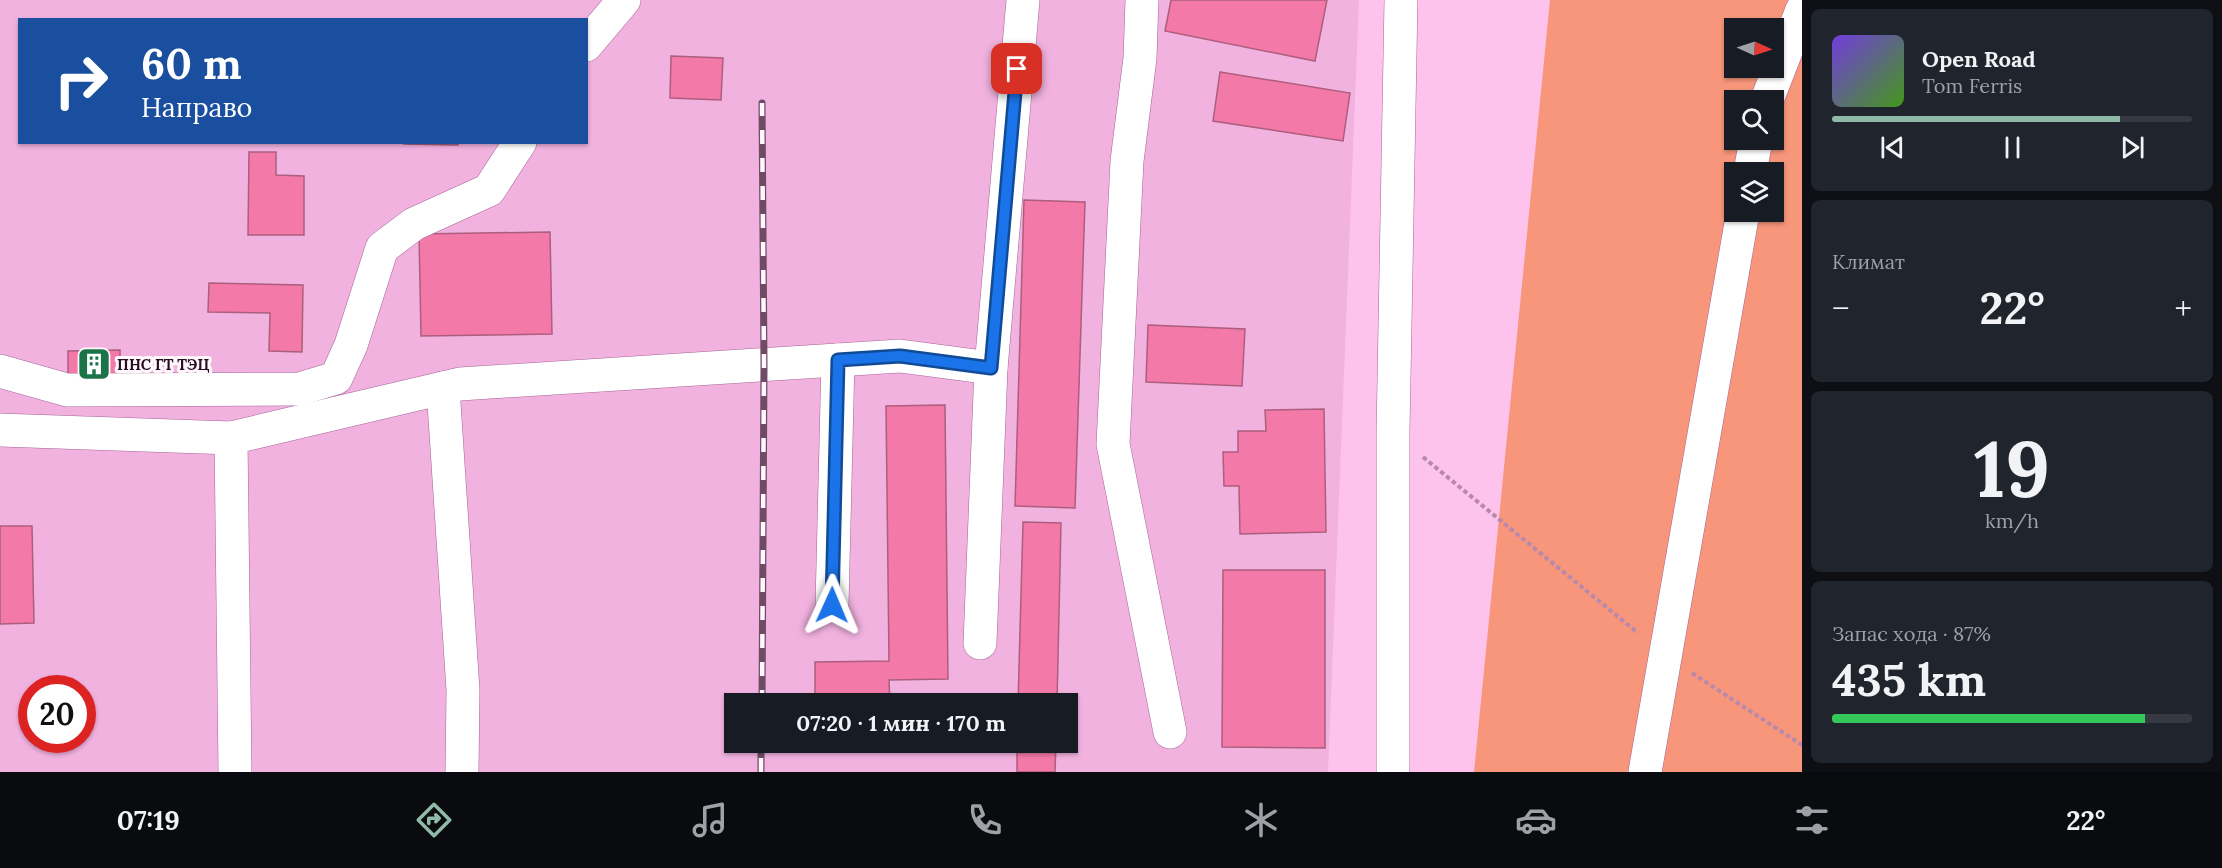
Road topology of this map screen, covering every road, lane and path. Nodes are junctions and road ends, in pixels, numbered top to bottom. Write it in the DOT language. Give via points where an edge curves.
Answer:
graph roads {
  1 [pos="624,0"];
  2 [pos="1023,0"];
  3 [pos="1142,0"];
  4 [pos="1401,0"];
  5 [pos="1802,10"];
  6 [pos="588,43"];
  7 [pos="1771,90"];
  8 [pos="519,144"];
  9 [pos="1741,222"];
  10 [pos="838,360"];
  11 [pos="991,368"];
  12 [pos="0,371"];
  13 [pos="443,388"];
  14 [pos="0,430"];
  15 [pos="1393,433"];
  16 [pos="231,438"];
  17 [pos="832,605"];
  18 [pos="980,643"];
  19 [pos="1666,655"];
  20 [pos="1170,732"];
  21 [pos="1802,745"];
  22 [pos="235,772"];
  23 [pos="462,772"];
  24 [pos="1393,772"];
  25 [pos="1645,772"];
  1 -- 6 [label="street"];
  2 -- 11 [label="street"];
  3 -- 20 [label="street" via="1140,58 1127,161 1113,444"];
  4 -- 15 [label="street"];
  5 -- 7 [label="street"];
  8 -- 12 [label="street" via="489,190 414,224 382,248 351,345 336,378 299,389 67,390"];
  9 -- 19 [label="street"];
  10 -- 11 [label="street" via="900,356"];
  10 -- 13 [label="street"];
  10 -- 17 [label="street"];
  11 -- 18 [label="street"];
  13 -- 16 [label="street"];
  13 -- 23 [label="street" via="463,690"];
  14 -- 16 [label="street"];
  15 -- 19 [label="path"];
  15 -- 24 [label="street"];
  16 -- 22 [label="street"];
  19 -- 21 [label="path"];
  19 -- 25 [label="street"];
}
